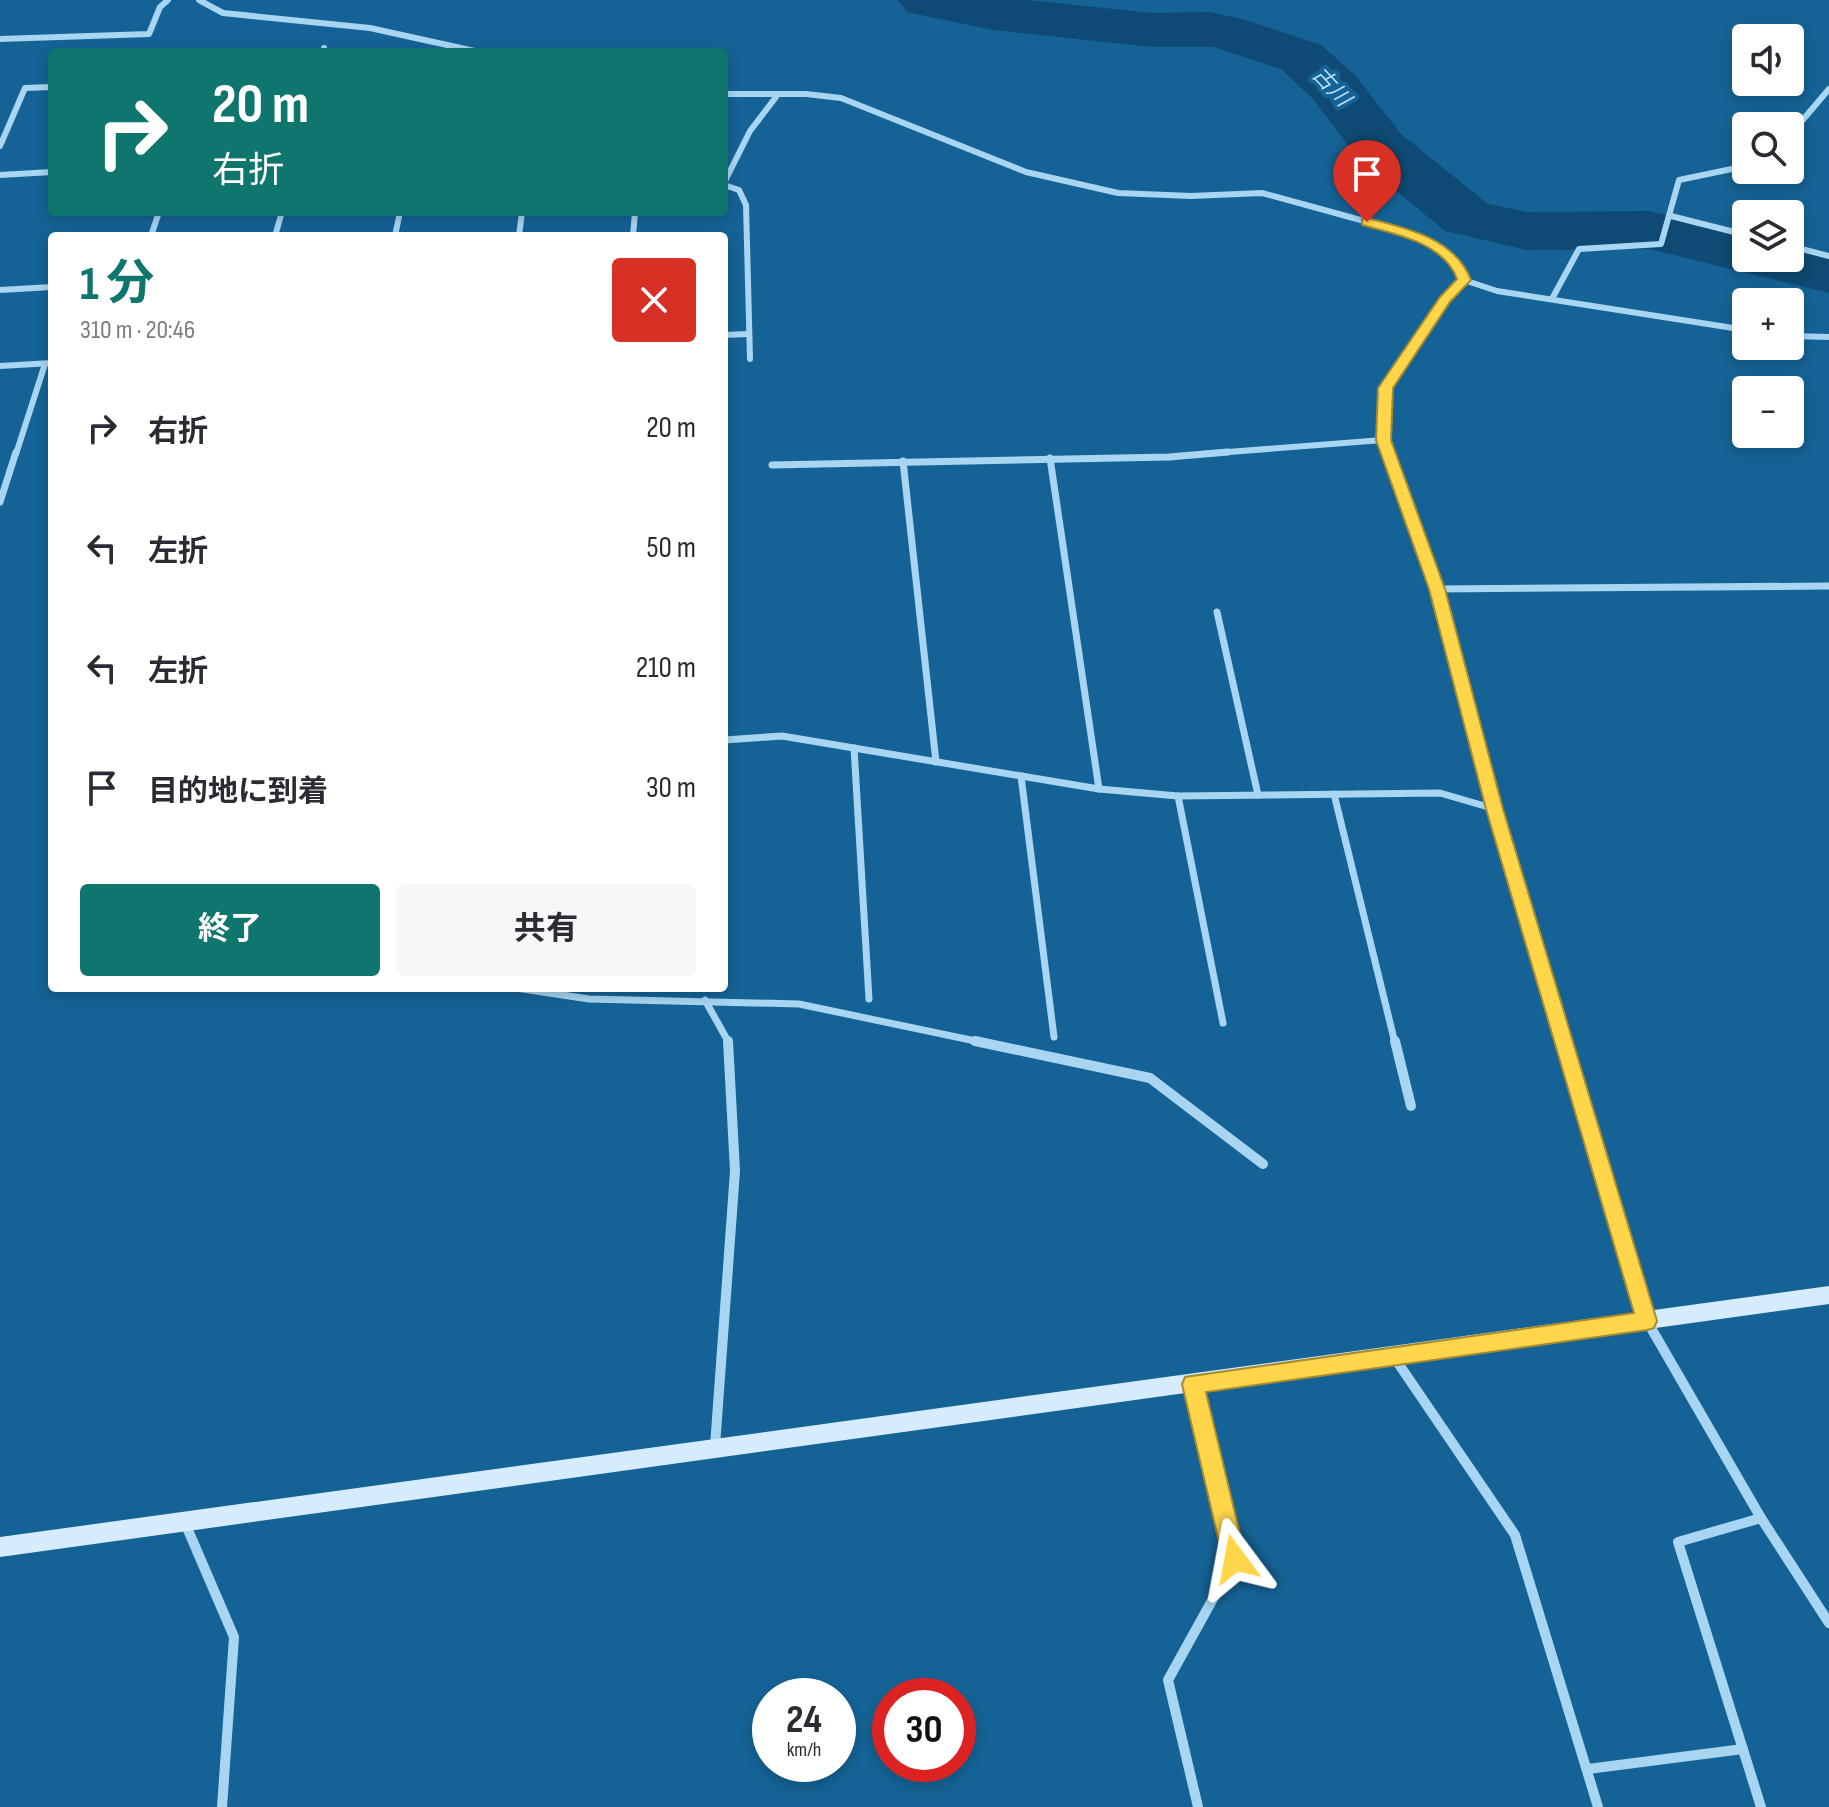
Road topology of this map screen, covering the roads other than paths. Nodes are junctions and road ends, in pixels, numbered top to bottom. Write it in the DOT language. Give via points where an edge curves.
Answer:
graph roads {
  1 [pos="168,0"];
  2 [pos="199,0"];
  3 [pos="0,39"];
  4 [pos="461,48"];
  5 [pos="48,87"];
  6 [pos="1829,89"];
  7 [pos="728,94"];
  8 [pos="776,97"];
  9 [pos="1804,118"];
  10 [pos="9,124"];
  11 [pos="0,125"];
  12 [pos="0,146"];
  13 [pos="1732,169"];
  14 [pos="48,172"];
  15 [pos="0,175"];
  16 [pos="728,176"];
  17 [pos="728,186"];
  18 [pos="1670,220"];
  19 [pos="1732,232"];
  20 [pos="1804,250"];
  21 [pos="1829,256"];
  22 [pos="1464,280"];
  23 [pos="48,287"];
  24 [pos="0,290"];
  25 [pos="1553,297"];
  26 [pos="1732,328"];
  27 [pos="748,334"];
  28 [pos="728,335"];
  29 [pos="1804,336"];
  30 [pos="1829,337"];
  31 [pos="750,359"];
  32 [pos="48,363"];
  33 [pos="0,366"];
  34 [pos="48,366"];
  35 [pos="1383,440"];
  36 [pos="1050,458"];
  37 [pos="903,461"];
  38 [pos="772,465"];
  39 [pos="0,502"];
  40 [pos="1829,586"];
  41 [pos="1437,589"];
  42 [pos="1217,612"];
  43 [pos="728,740"];
  44 [pos="854,748"];
  45 [pos="936,762"];
  46 [pos="1021,776"];
  47 [pos="1099,789"];
  48 [pos="1334,794"];
  49 [pos="1258,795"];
  50 [pos="1178,796"];
  51 [pos="1495,809"];
  52 [pos="543,992"];
  53 [pos="869,999"];
  54 [pos="705,1000"];
  55 [pos="1223,1023"];
  56 [pos="1054,1037"];
  57 [pos="1411,1106"];
  58 [pos="1263,1164"];
  59 [pos="1829,1295"];
  60 [pos="1647,1321"];
  61 [pos="1393,1356"];
  62 [pos="1193,1384"];
  63 [pos="715,1451"];
  64 [pos="1761,1518"];
  65 [pos="185,1522"];
  66 [pos="0,1547"];
  67 [pos="1829,1623"];
  68 [pos="1743,1749"];
  69 [pos="1588,1769"];
  70 [pos="222,1807"];
  71 [pos="1198,1807"];
  72 [pos="1598,1807"];
  73 [pos="1761,1807"];
  1 -- 3 [label="street" via="149,34"];
  2 -- 4 [label="street" via="223,13 370,28"];
  5 -- 10 [label="street" via="25,88"];
  6 -- 9 [label="street"];
  7 -- 8 [label="street"];
  8 -- 16 [label="street" via="750,131"];
  8 -- 22 [label="street" via="841,98 1026,172 1118,193 1262,193 1419,236 1458,264"];
  10 -- 11 [label="street"];
  10 -- 12 [label="street"];
  13 -- 18 [label="street" via="1679,180"];
  14 -- 15 [label="street"];
  17 -- 27 [label="street" via="739,190 746,205"];
  18 -- 19 [label="street"];
  18 -- 25 [label="street" via="1661,244 1579,249"];
  20 -- 21 [label="street"];
  22 -- 25 [label="street" via="1497,291"];
  22 -- 35 [label="street" via="1386,388"];
  23 -- 24 [label="street"];
  25 -- 26 [label="street"];
  27 -- 28 [label="street"];
  27 -- 31 [label="street"];
  29 -- 30 [label="street"];
  32 -- 33 [label="street"];
  34 -- 39 [label="street"];
  35 -- 36 [label="street" via="1169,457"];
  35 -- 41 [label="street"];
  36 -- 37 [label="street"];
  36 -- 47 [label="street"];
  37 -- 38 [label="street"];
  37 -- 45 [label="street"];
  40 -- 41 [label="street"];
  41 -- 51 [label="street"];
  42 -- 49 [label="street"];
  43 -- 44 [label="street" via="782,736"];
  44 -- 45 [label="street"];
  44 -- 53 [label="street"];
  45 -- 46 [label="street"];
  46 -- 47 [label="street"];
  46 -- 56 [label="street"];
  47 -- 50 [label="street"];
  48 -- 49 [label="street"];
  48 -- 51 [label="street" via="1440,793"];
  48 -- 57 [label="street"];
  49 -- 50 [label="street"];
  50 -- 55 [label="street"];
  51 -- 60 [label="street"];
  52 -- 54 [label="street" via="589,999"];
  54 -- 58 [label="street" via="799,1004 1150,1078"];
  54 -- 63 [label="street" via="729,1042 735,1171"];
  59 -- 60 [label="street"];
  60 -- 61 [label="street"];
  60 -- 64 [label="street"];
  61 -- 62 [label="street"];
  61 -- 69 [label="street" via="1515,1535"];
  62 -- 63 [label="street"];
  62 -- 71 [label="street" via="1235,1559 1168,1680"];
  63 -- 65 [label="street"];
  64 -- 67 [label="street"];
  64 -- 68 [label="street" via="1678,1542"];
  65 -- 66 [label="street"];
  65 -- 70 [label="street" via="234,1637"];
  68 -- 69 [label="street"];
  68 -- 73 [label="street"];
  69 -- 72 [label="street"];
}
